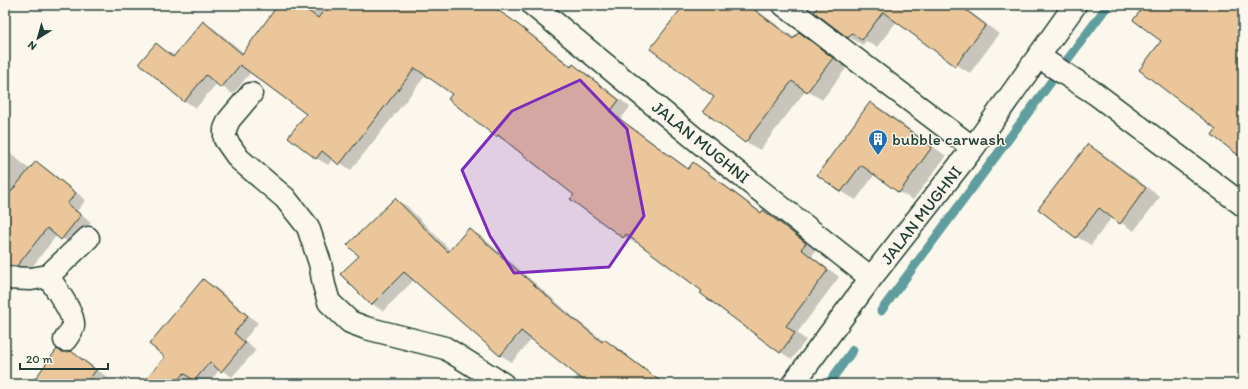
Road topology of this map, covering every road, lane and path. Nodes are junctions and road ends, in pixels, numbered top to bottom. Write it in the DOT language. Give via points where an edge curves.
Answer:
graph roads {
  1 [pos="533,5"];
  2 [pos="784,5"];
  3 [pos="1075,5"];
  4 [pos="1039,57"];
  5 [pos="251,94"];
  6 [pos="973,148"];
  7 [pos="1243,205"];
  8 [pos="88,238"];
  9 [pos="48,276"];
  10 [pos="5,278"];
  11 [pos="871,278"];
  12 [pos="66,340"];
  13 [pos="503,384"];
  14 [pos="793,384"];
  1 -- 11 [label="street, JALAN MUGHNI" via="710,151"];
  2 -- 6 [label="street"];
  3 -- 4 [label="street, JALAN MUGHNI"];
  4 -- 6 [label="street, JALAN MUGHNI"];
  4 -- 7 [label="street" via="1096,94"];
  5 -- 13 [label="street" via="229,120 225,139 239,159 285,198 308,227 329,302 350,322 444,348"];
  6 -- 11 [label="street, JALAN MUGHNI"];
  8 -- 9 [label="street"];
  9 -- 10 [label="street" via="31,279"];
  9 -- 12 [label="street" via="72,318 73,326"];
  11 -- 14 [label="street, JALAN MUGHNI"];
}
